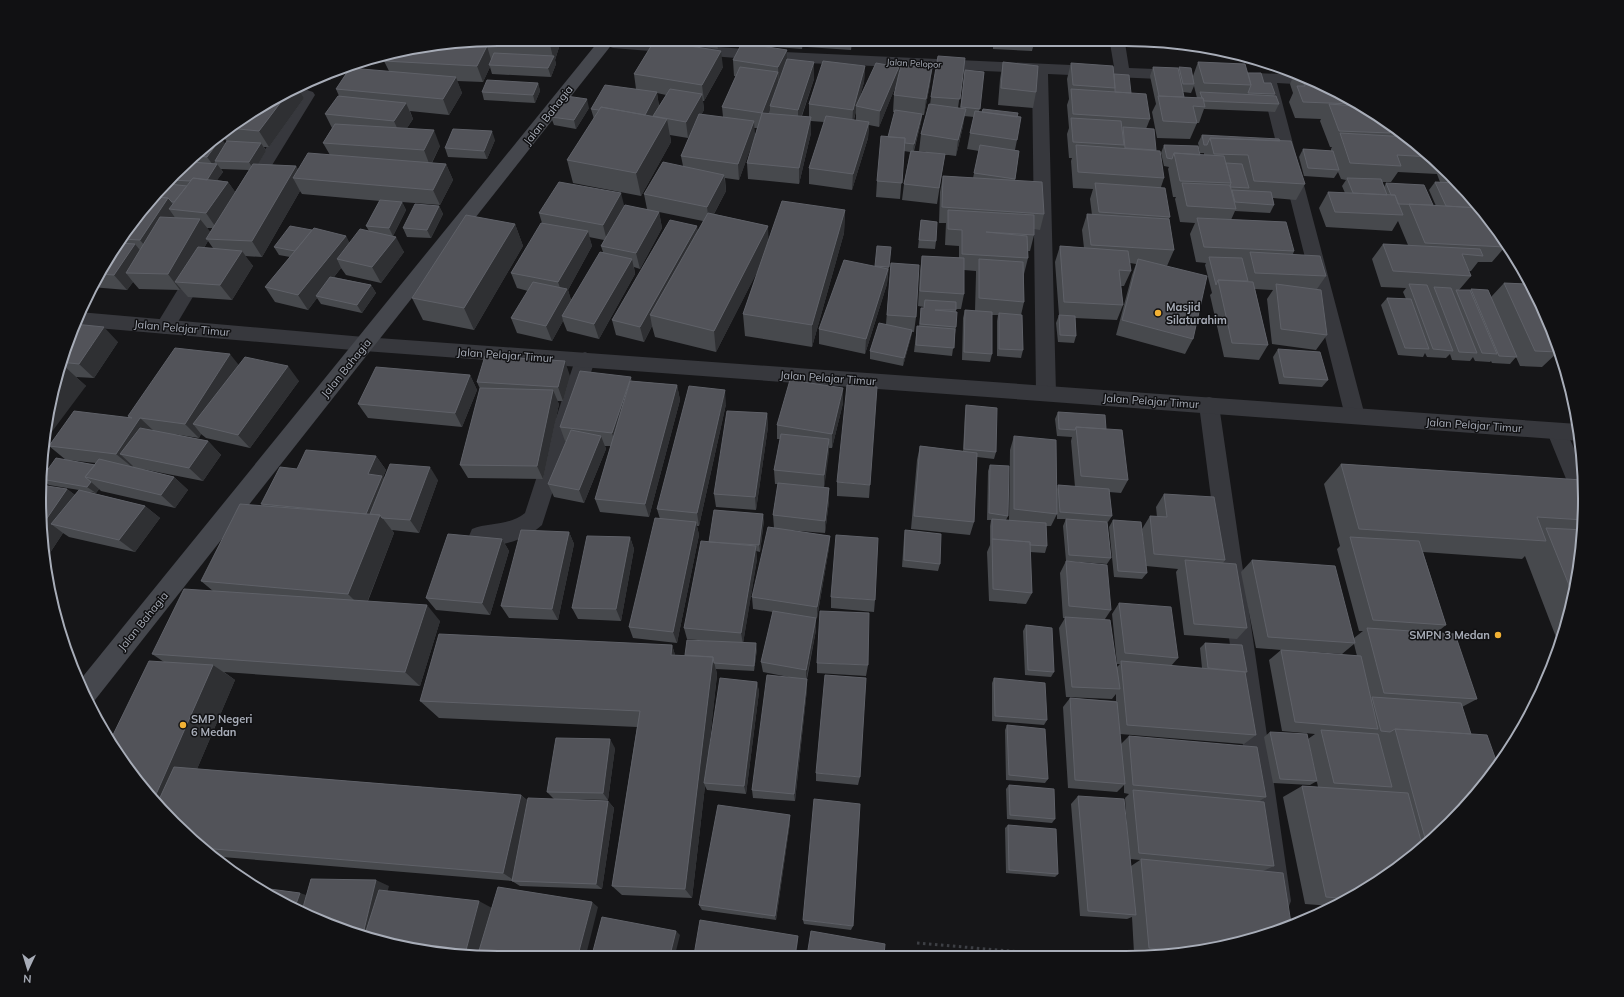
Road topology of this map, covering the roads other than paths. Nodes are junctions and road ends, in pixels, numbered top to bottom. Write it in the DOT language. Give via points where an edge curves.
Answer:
graph roads {
  1 [pos="603,46"];
  2 [pos="650,46"];
  3 [pos="1118,46"];
  4 [pos="1040,68"];
  5 [pos="1122,72"];
  6 [pos="1199,75"];
  7 [pos="1222,76"];
  8 [pos="1268,78"];
  9 [pos="1297,79"];
  10 [pos="307,95"];
  11 [pos="242,201"];
  12 [pos="210,254"];
  13 [pos="83,320"];
  14 [pos="165,327"];
  15 [pos="364,344"];
  16 [pos="585,360"];
  17 [pos="1046,393"];
  18 [pos="1209,405"];
  19 [pos="1355,416"];
  20 [pos="1557,432"];
  21 [pos="1573,433"];
  22 [pos="1577,481"];
  23 [pos="480,536"];
  24 [pos="88,689"];
  25 [pos="1279,920"];
  1 -- 15 [label="main road, Jalan Bahagia"];
  2 -- 4 [label="street, Jalan Pelopor" via="784,57"];
  3 -- 5 [label="street"];
  4 -- 5 [label="street, Jalan Pelopor"];
  4 -- 17 [label="street"];
  5 -- 6 [label="street, Jalan Pelopor"];
  7 -- 8 [label="street"];
  8 -- 9 [label="street"];
  8 -- 19 [label="street"];
  10 -- 11 [label="street"];
  12 -- 14 [label="street"];
  13 -- 14 [label="street, Jalan Pelajar Timur"];
  14 -- 15 [label="street, Jalan Pelajar Timur"];
  15 -- 16 [label="street, Jalan Pelajar Timur"];
  15 -- 24 [label="main road, Jalan Bahagia"];
  16 -- 17 [label="street, Jalan Pelajar Timur"];
  16 -- 23 [label="street" via="534,518 528,524 508,533"];
  17 -- 18 [label="street, Jalan Pelajar Timur"];
  18 -- 19 [label="street, Jalan Pelajar Timur"];
  18 -- 25 [label="street"];
  19 -- 20 [label="street, Jalan Pelajar Timur"];
  20 -- 21 [label="street, Jalan Pelajar Timur"];
  20 -- 22 [label="street"];
}
